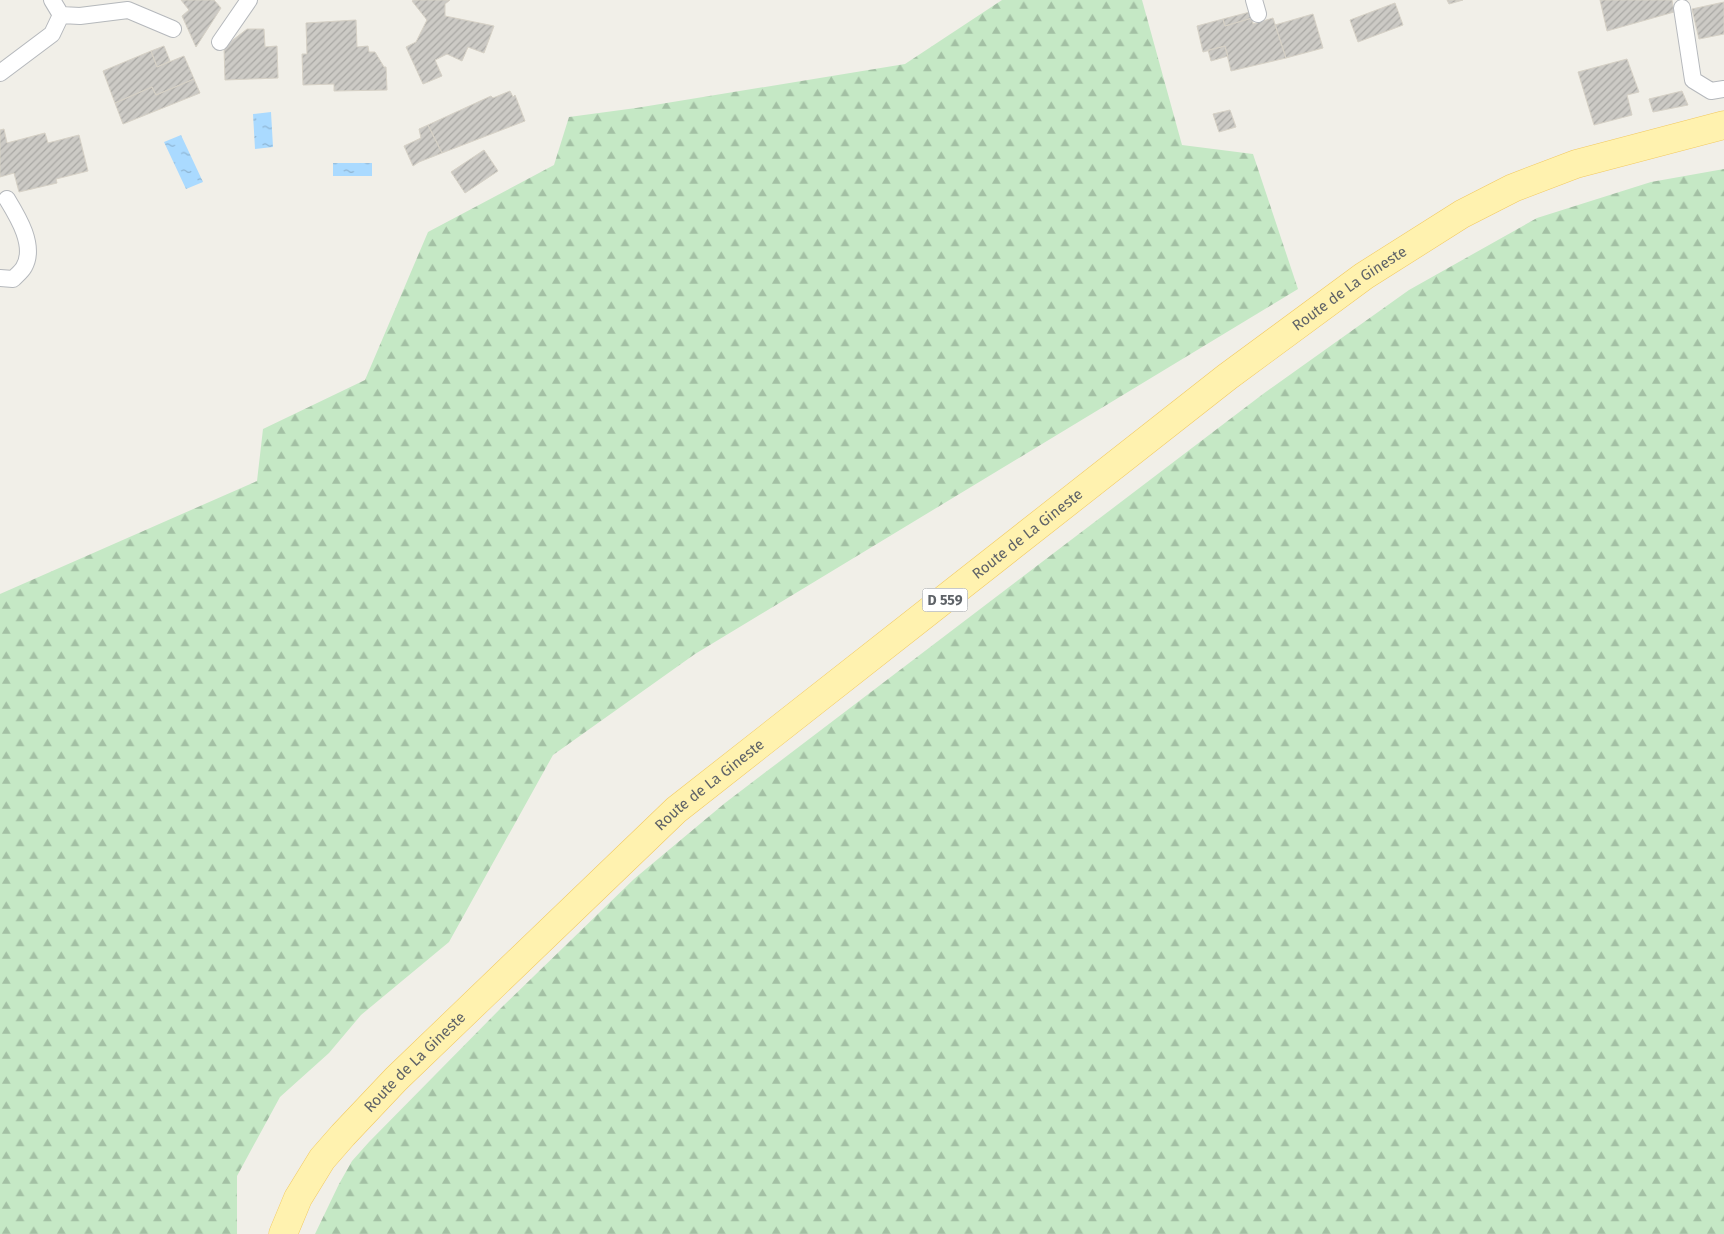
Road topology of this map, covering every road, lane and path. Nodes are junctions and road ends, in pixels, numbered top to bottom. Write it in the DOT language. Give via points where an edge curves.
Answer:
graph roads {
  1 [pos="52,0"];
  2 [pos="249,0"];
  3 [pos="1682,8"];
  4 [pos="61,15"];
  5 [pos="173,29"];
  6 [pos="220,42"];
  7 [pos="0,73"];
  8 [pos="1724,89"];
  9 [pos="1724,125"];
  10 [pos="7,199"];
  11 [pos="0,278"];
  12 [pos="284,1234"];
  1 -- 4 [label="lane"];
  2 -- 6 [label="lane"];
  3 -- 8 [label="lane" via="1693,80 1711,91"];
  4 -- 5 [label="lane" via="128,10"];
  4 -- 7 [label="lane" via="52,34"];
  9 -- 12 [label="main road, Route de La Gineste / D 559" via="1576,164 1513,188 1462,214 1364,276 1227,377 676,810 403,1072 343,1135 322,1159 298,1198"];
  10 -- 11 [label="lane" via="29,244 25,266 13,279"];
}
